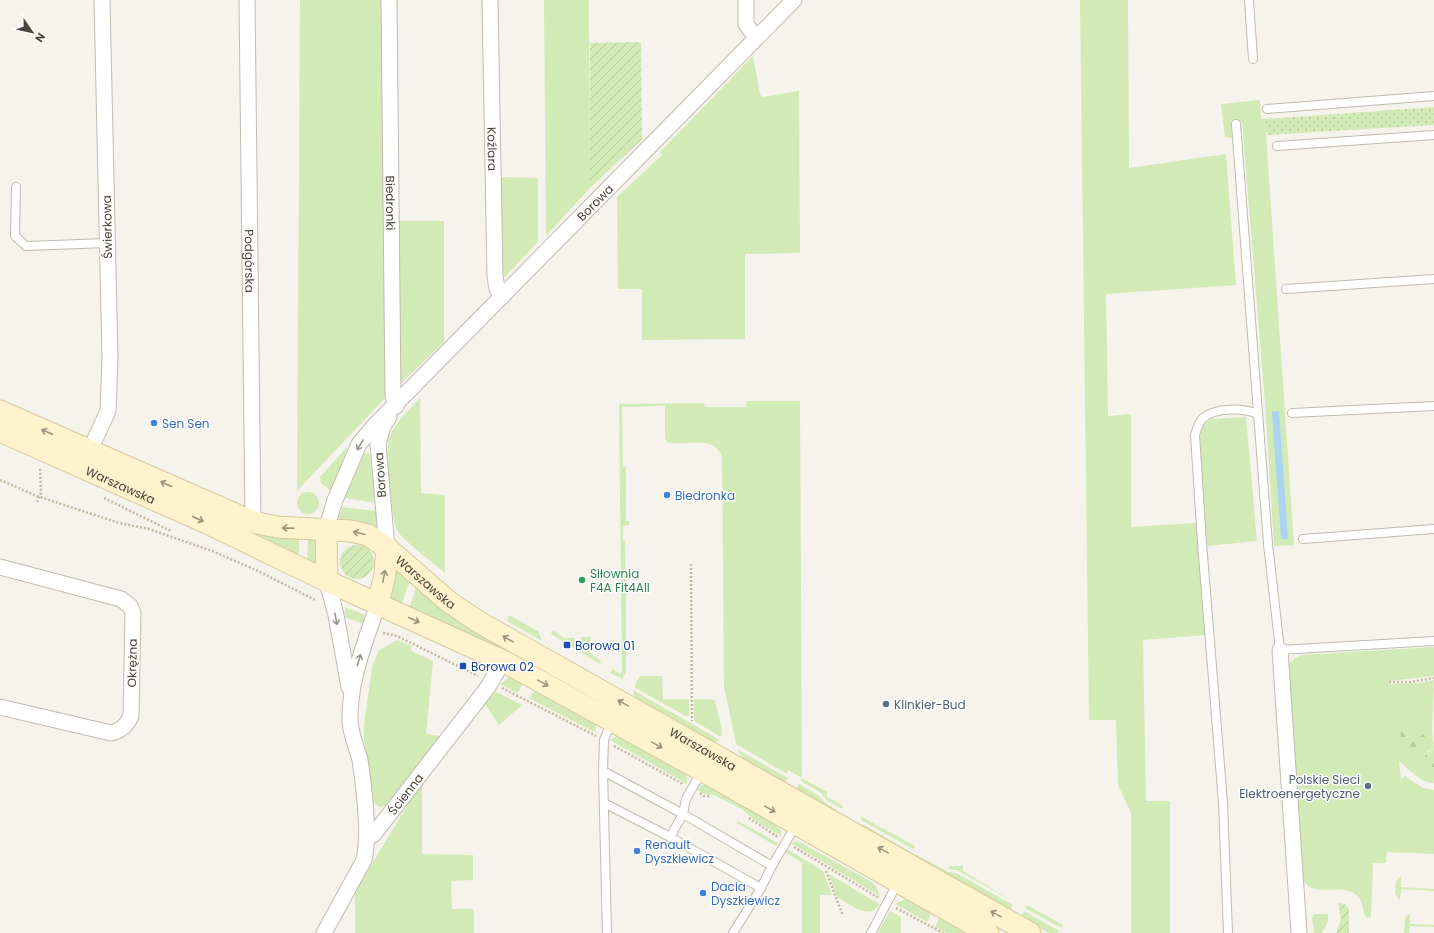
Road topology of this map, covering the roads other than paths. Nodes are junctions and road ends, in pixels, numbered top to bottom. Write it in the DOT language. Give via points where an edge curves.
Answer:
graph roads {
  1 [pos="102,0"];
  2 [pos="247,0"];
  3 [pos="389,0"];
  4 [pos="490,0"];
  5 [pos="746,0"];
  6 [pos="794,0"];
  7 [pos="1249,0"];
  8 [pos="756,38"];
  9 [pos="1253,59"];
  10 [pos="1434,96"];
  11 [pos="1267,109"];
  12 [pos="1236,124"];
  13 [pos="1434,135"];
  14 [pos="1277,146"];
  15 [pos="16,186"];
  16 [pos="107,243"];
  17 [pos="1434,279"];
  18 [pos="1286,289"];
  19 [pos="502,297"];
  20 [pos="396,406"];
  21 [pos="1434,406"];
  22 [pos="0,411"];
  23 [pos="1292,413"];
  24 [pos="1258,414"];
  25 [pos="0,431"];
  26 [pos="90,450"];
  27 [pos="253,522"];
  28 [pos="326,530"];
  29 [pos="1434,530"];
  30 [pos="1303,539"];
  31 [pos="387,548"];
  32 [pos="0,567"];
  33 [pos="327,581"];
  34 [pos="378,604"];
  35 [pos="1434,641"];
  36 [pos="1280,650"];
  37 [pos="503,661"];
  38 [pos="351,698"];
  39 [pos="0,707"];
  40 [pos="612,721"];
  41 [pos="603,771"];
  42 [pos="703,771"];
  43 [pos="604,803"];
  44 [pos="683,814"];
  45 [pos="797,824"];
  46 [pos="670,837"];
  47 [pos="367,838"];
  48 [pos="772,866"];
  49 [pos="898,882"];
  50 [pos="761,888"];
  51 [pos="324,933"];
  52 [pos="607,933"];
  53 [pos="733,933"];
  54 [pos="871,933"];
  55 [pos="988,933"];
  56 [pos="1030,933"];
  57 [pos="1228,933"];
  58 [pos="1299,933"];
  1 -- 16 [label="street, Świerkowa"];
  2 -- 27 [label="street, Podgórska"];
  3 -- 20 [label="street, Biedronki" via="393,396"];
  4 -- 19 [label="street, Koźlara" via="495,276 497,289"];
  5 -- 8 [label="street" via="746,24"];
  6 -- 8 [label="street, Borowa"];
  7 -- 9 [label="lane"];
  8 -- 19 [label="street, Borowa"];
  10 -- 11 [label="lane"];
  12 -- 24 [label="lane"];
  13 -- 14 [label="lane"];
  15 -- 16 [label="lane" via="15,236 26,246"];
  16 -- 26 [label="street, Świerkowa" via="110,359 108,411"];
  17 -- 18 [label="lane"];
  19 -- 20 [label="street, Borowa"];
  20 -- 28 [label="street, Borowa, one-way" via="359,444 335,500"];
  20 -- 31 [label="street, Borowa" via="383,426 378,444"];
  21 -- 23 [label="lane"];
  26 -- 22 [label="main road, Warszawska, one-way"];
  24 -- 36 [label="lane" via="1268,544"];
  24 -- 57 [label="lane" via="1240,410 1211,414 1198,424 1195,435 1223,803"];
  25 -- 33 [label="main road, Warszawska, one-way" via="207,523"];
  27 -- 26 [label="main road, Warszawska, one-way"];
  28 -- 27 [label="main road, Warszawska, one-way" via="277,527"];
  31 -- 28 [label="main road, Warszawska, one-way" via="359,532"];
  28 -- 33 [label="main road"];
  29 -- 30 [label="lane"];
  34 -- 31 [label="main road, one-way" via="385,574"];
  56 -- 31 [label="main road, Warszawska, one-way" via="479,622 449,602"];
  32 -- 39 [label="street, Okrężna" via="121,599 130,606 133,613 131,716 121,729 111,733"];
  33 -- 34 [label="main road, Warszawska"];
  33 -- 38 [label="street, one-way"];
  34 -- 37 [label="main road, Warszawska, one-way"];
  38 -- 34 [label="street, one-way" via="356,670"];
  35 -- 36 [label="lane"];
  36 -- 58 [label="street"];
  37 -- 40 [label="main road, Warszawska, one-way"];
  37 -- 47 [label="street, Ścienna" via="483,693 374,834"];
  38 -- 47 [label="street" via="350,724 360,760"];
  40 -- 41 [label="lane" via="604,740"];
  40 -- 42 [label="main road, Warszawska, one-way"];
  41 -- 43 [label="lane"];
  41 -- 44 [label="lane"];
  42 -- 44 [label="lane" via="686,799"];
  42 -- 45 [label="main road, Warszawska, one-way"];
  43 -- 46 [label="lane"];
  43 -- 52 [label="lane"];
  44 -- 46 [label="lane"];
  44 -- 48 [label="lane"];
  45 -- 48 [label="lane"];
  45 -- 49 [label="main road, Warszawska"];
  46 -- 50 [label="lane"];
  47 -- 51 [label="street" via="364,860"];
  48 -- 50 [label="lane"];
  49 -- 54 [label="lane"];
  49 -- 55 [label="main road, Warszawska"];
  50 -- 53 [label="lane"];
}
